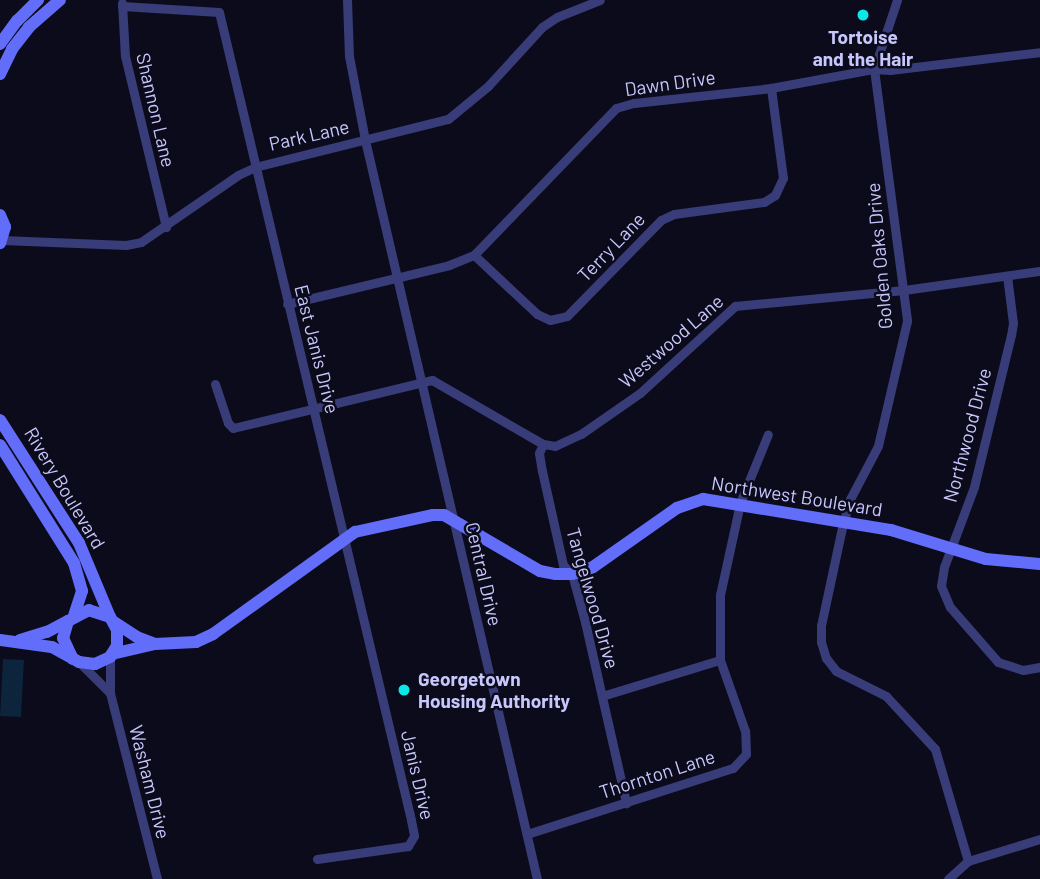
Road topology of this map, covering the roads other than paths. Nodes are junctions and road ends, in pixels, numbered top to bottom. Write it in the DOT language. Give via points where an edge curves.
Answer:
graph roads {
  1 [pos="38,0"];
  2 [pos="60,0"];
  3 [pos="347,0"];
  4 [pos="600,0"];
  5 [pos="897,0"];
  6 [pos="122,3"];
  7 [pos="0,44"];
  8 [pos="1040,52"];
  9 [pos="874,69"];
  10 [pos="0,74"];
  11 [pos="771,88"];
  12 [pos="365,140"];
  13 [pos="256,167"];
  14 [pos="0,215"];
  15 [pos="166,227"];
  16 [pos="1,242"];
  17 [pos="474,255"];
  18 [pos="1040,271"];
  19 [pos="1007,276"];
  20 [pos="397,277"];
  21 [pos="904,290"];
  22 [pos="287,304"];
  23 [pos="422,382"];
  24 [pos="215,384"];
  25 [pos="314,408"];
  26 [pos="0,419"];
  27 [pos="768,434"];
  28 [pos="543,444"];
  29 [pos="17,445"];
  30 [pos="3,449"];
  31 [pos="740,503"];
  32 [pos="454,521"];
  33 [pos="59,523"];
  34 [pos="843,523"];
  35 [pos="342,540"];
  36 [pos="950,550"];
  37 [pos="1040,564"];
  38 [pos="572,574"];
  39 [pos="71,618"];
  40 [pos="112,620"];
  41 [pos="0,640"];
  42 [pos="17,640"];
  43 [pos="155,644"];
  44 [pos="111,655"];
  45 [pos="76,660"];
  46 [pos="720,660"];
  47 [pos="1040,667"];
  48 [pos="110,693"];
  49 [pos="602,696"];
  50 [pos="626,803"];
  51 [pos="527,834"];
  52 [pos="1040,839"];
  53 [pos="317,859"];
  54 [pos="968,861"];
  55 [pos="157,879"];
  56 [pos="537,879"];
  57 [pos="948,879"];
  1 -- 7 [label="street"];
  2 -- 10 [label="street" via="29,27"];
  3 -- 12 [label="street, Central Drive" via="349,56"];
  4 -- 12 [label="street, Park Lane" via="542,27 488,86 448,119"];
  5 -- 9 [label="street, Golden Oaks Drive"];
  6 -- 13 [label="street, East Janis Drive" via="219,12"];
  6 -- 15 [label="street, Shannon Lane" via="125,56"];
  8 -- 9 [label="street, Dawn Drive"];
  9 -- 11 [label="street, Dawn Drive"];
  9 -- 21 [label="street, Golden Oaks Drive"];
  11 -- 17 [label="street, Dawn Drive" via="616,108"];
  11 -- 17 [label="street, Terry Lane" via="783,178 775,195 764,202 661,220 567,316 550,320 537,314"];
  12 -- 13 [label="street, Park Lane"];
  12 -- 20 [label="street, Central Drive"];
  13 -- 15 [label="street, Park Lane" via="238,174"];
  13 -- 22 [label="street, East Janis Drive"];
  14 -- 16 [label="street" via="5,227"];
  15 -- 16 [label="street, Park Lane" via="150,239 126,245"];
  17 -- 20 [label="street, Dawn Drive"];
  18 -- 19 [label="street, Westwood Lane"];
  19 -- 21 [label="street, Westwood Lane"];
  19 -- 36 [label="street, Northwood Drive" via="1011,335 974,487"];
  20 -- 22 [label="street, Dawn Drive"];
  20 -- 23 [label="street, Central Drive"];
  21 -- 28 [label="street, Westwood Lane" via="735,306 613,413 564,443"];
  21 -- 34 [label="street, Golden Oaks Drive" via="906,329 878,446 850,499"];
  22 -- 25 [label="street, East Janis Drive"];
  23 -- 25 [label="street"];
  23 -- 28 [label="street" via="442,383"];
  23 -- 32 [label="street, Central Drive"];
  24 -- 25 [label="street" via="233,428"];
  25 -- 35 [label="street, East Janis Drive"];
  26 -- 29 [label="street, Rivery Boulevard"];
  27 -- 31 [label="street, Thornton Lane"];
  28 -- 38 [label="street, Tangelwood Drive" via="539,453 548,498 563,565"];
  29 -- 30 [label="street"];
  29 -- 33 [label="street, Rivery Boulevard"];
  30 -- 33 [label="street, Rivery Boulevard"];
  31 -- 34 [label="street, Northwest Boulevard"];
  31 -- 38 [label="street, Northwest Boulevard" via="703,499 677,508 593,567"];
  31 -- 46 [label="street, Thornton Lane" via="720,594"];
  32 -- 35 [label="street" via="444,515 424,515 364,529"];
  32 -- 38 [label="street" via="540,571"];
  32 -- 51 [label="street, Central Drive"];
  33 -- 39 [label="street, Rivery Boulevard" via="80,581 81,599"];
  33 -- 40 [label="street, Rivery Boulevard" via="86,557"];
  34 -- 36 [label="street, Northwest Boulevard" via="905,533"];
  34 -- 54 [label="street, Golden Oaks Drive" via="821,626 826,658 843,676 886,696 935,749"];
  35 -- 43 [label="street" via="213,634 183,645"];
  35 -- 53 [label="street, Janis Drive" via="414,836 400,849"];
  36 -- 37 [label="street, Northwest Boulevard"];
  36 -- 47 [label="street, Northwood Drive" via="941,586 950,607 998,662 1023,670"];
  38 -- 49 [label="street, Tangelwood Drive"];
  39 -- 40 [label="street" via="89,610"];
  39 -- 42 [label="street" via="47,632"];
  39 -- 45 [label="street" via="63,638"];
  40 -- 43 [label="street"];
  40 -- 44 [label="street" via="118,638"];
  41 -- 42 [label="street"];
  42 -- 45 [label="street" via="52,647"];
  43 -- 44 [label="street"];
  44 -- 45 [label="street" via="95,664"];
  44 -- 48 [label="street, Washam Drive"];
  45 -- 48 [label="street"];
  46 -- 49 [label="street"];
  46 -- 50 [label="street, Thornton Lane" via="745,731 746,754 733,768"];
  48 -- 55 [label="street, Washam Drive"];
  49 -- 50 [label="street, Tangelwood Drive"];
  50 -- 51 [label="street, Thornton Lane"];
  51 -- 56 [label="street, Central Drive"];
  52 -- 54 [label="street"];
  54 -- 57 [label="street"];
}
